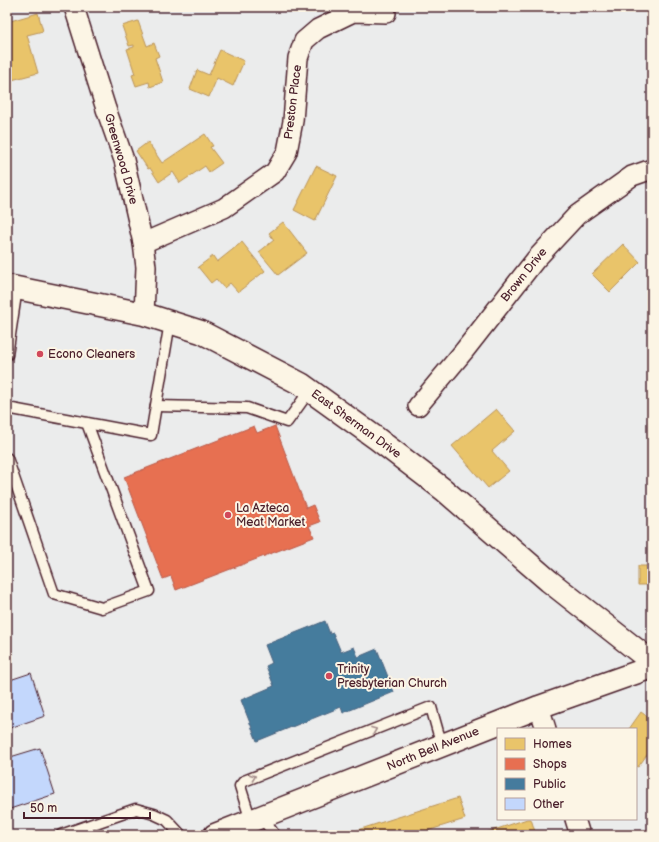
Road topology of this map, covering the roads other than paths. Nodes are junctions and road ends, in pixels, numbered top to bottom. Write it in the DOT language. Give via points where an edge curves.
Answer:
graph roads {
  1 [pos="74,7"];
  2 [pos="386,13"];
  3 [pos="652,169"];
  4 [pos="143,243"];
  5 [pos="12,287"];
  6 [pos="144,314"];
  7 [pos="170,322"];
  8 [pos="7,355"];
  9 [pos="310,390"];
  10 [pos="156,406"];
  11 [pos="418,406"];
  12 [pos="7,408"];
  13 [pos="87,423"];
  14 [pos="7,458"];
  15 [pos="652,662"];
  16 [pos="652,667"];
  17 [pos="539,707"];
  18 [pos="546,728"];
  19 [pos="443,745"];
  20 [pos="256,819"];
  21 [pos="575,820"];
  22 [pos="61,835"];
  23 [pos="181,835"];
  24 [pos="215,835"];
  25 [pos="275,835"];
  26 [pos="580,835"];
  1 -- 4 [label="street, Greenwood Drive" via="124,160"];
  2 -- 4 [label="street, Preston Place" via="353,12 318,29 304,41 298,58 294,122 287,152 274,172 224,208"];
  3 -- 11 [label="street, Brown Drive" via="632,176 577,215 536,259"];
  4 -- 6 [label="street, Greenwood Drive" via="146,267"];
  5 -- 6 [label="main road, East Sherman Drive"];
  5 -- 8 [label="lane"];
  6 -- 7 [label="main road, East Sherman Drive"];
  7 -- 9 [label="main road, East Sherman Drive" via="201,332"];
  7 -- 10 [label="lane"];
  9 -- 10 [label="lane" via="287,422 247,408"];
  9 -- 15 [label="main road, East Sherman Drive" via="444,490 549,581"];
  10 -- 13 [label="lane" via="151,435"];
  12 -- 13 [label="lane"];
  13 -- 14 [label="lane" via="149,591 102,608 54,594"];
  16 -- 17 [label="main road, North Bell Avenue"];
  17 -- 18 [label="street"];
  17 -- 19 [label="main road, North Bell Avenue"];
  19 -- 20 [label="main road, North Bell Avenue"];
  20 -- 19 [label="lane, one-way" via="240,786 244,781 432,707"];
  20 -- 24 [label="main road, North Bell Avenue"];
  20 -- 25 [label="lane"];
  21 -- 26 [label="street"];
  22 -- 23 [label="lane" via="136,809 168,820"];
}
